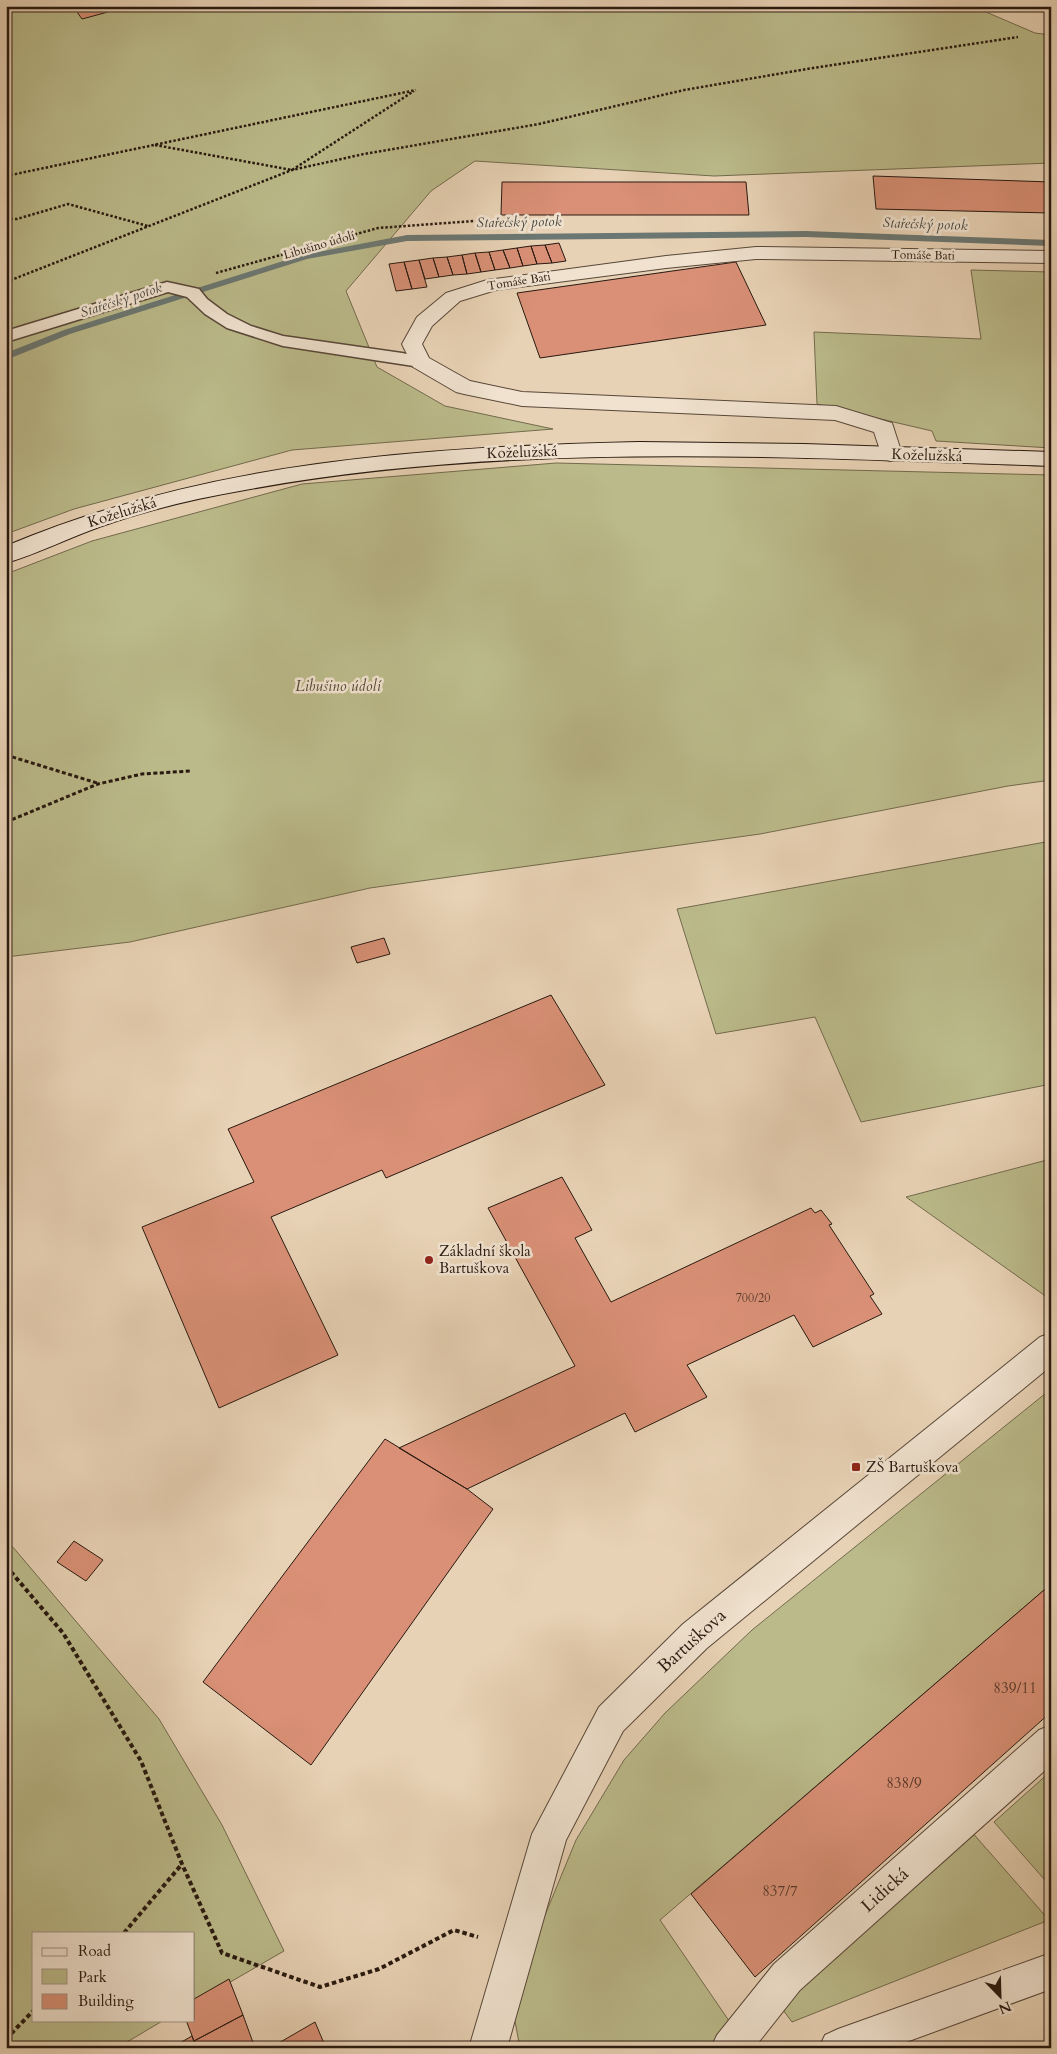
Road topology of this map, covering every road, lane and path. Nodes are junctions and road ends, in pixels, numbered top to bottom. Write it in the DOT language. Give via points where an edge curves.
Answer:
graph roads {
  1 [pos="1018,37"];
  2 [pos="153,145"];
  3 [pos="292,170"];
  4 [pos="6,176"];
  5 [pos="6,220"];
  6 [pos="474,221"];
  7 [pos="148,226"];
  8 [pos="1051,258"];
  9 [pos="6,282"];
  10 [pos="167,287"];
  11 [pos="6,337"];
  12 [pos="420,362"];
  13 [pos="892,454"];
  14 [pos="1051,459"];
  15 [pos="6,555"];
  16 [pos="6,754"];
  17 [pos="190,771"];
  18 [pos="98,784"];
  19 [pos="6,822"];
  20 [pos="1051,1347"];
  21 [pos="6,1566"];
  22 [pos="1051,1742"];
  23 [pos="182,1864"];
  24 [pos="125,1932"];
  25 [pos="517,1947"];
  26 [pos="1051,1971"];
  27 [pos="32,2012"];
  28 [pos="6,2039"];
  29 [pos="488,2048"];
  30 [pos="730,2048"];
  31 [pos="838,2048"];
  1 -- 3 [label="path" via="684,90 539,124 364,154"];
  2 -- 3 [label="path"];
  2 -- 3 [label="path" via="416,90"];
  2 -- 4 [label="path"];
  3 -- 7 [label="path"];
  5 -- 7 [label="path" via="68,204"];
  6 -- 10 [label="path, Libušino údolí" via="378,228"];
  7 -- 9 [label="path"];
  8 -- 12 [label="street, Tomáše Bati" via="756,253 494,284 453,297 424,322 412,344"];
  10 -- 11 [label="lane"];
  10 -- 12 [label="lane" via="193,293 200,304 232,324 266,337"];
  12 -- 13 [label="street" via="464,386 522,399 836,414 884,428"];
  13 -- 14 [label="street, Koželužská"];
  13 -- 15 [label="street, Koželužská" via="556,450 365,465 256,480 136,506"];
  16 -- 18 [label="path"];
  17 -- 18 [label="path" via="142,774"];
  18 -- 19 [label="path"];
  20 -- 25 [label="street, Bartuškova" via="694,1636 611,1719 550,1834"];
  21 -- 23 [label="path" via="63,1633 141,1761"];
  22 -- 30 [label="street, Lidická" via="787,1977"];
  23 -- 24 [label="path"];
  23 -- 25 [label="path" via="222,1953 320,1987 379,1969 454,1930"];
  25 -- 29 [label="street, Bartuškova"];
  26 -- 31 [label="street"];
  27 -- 28 [label="path"];
}
